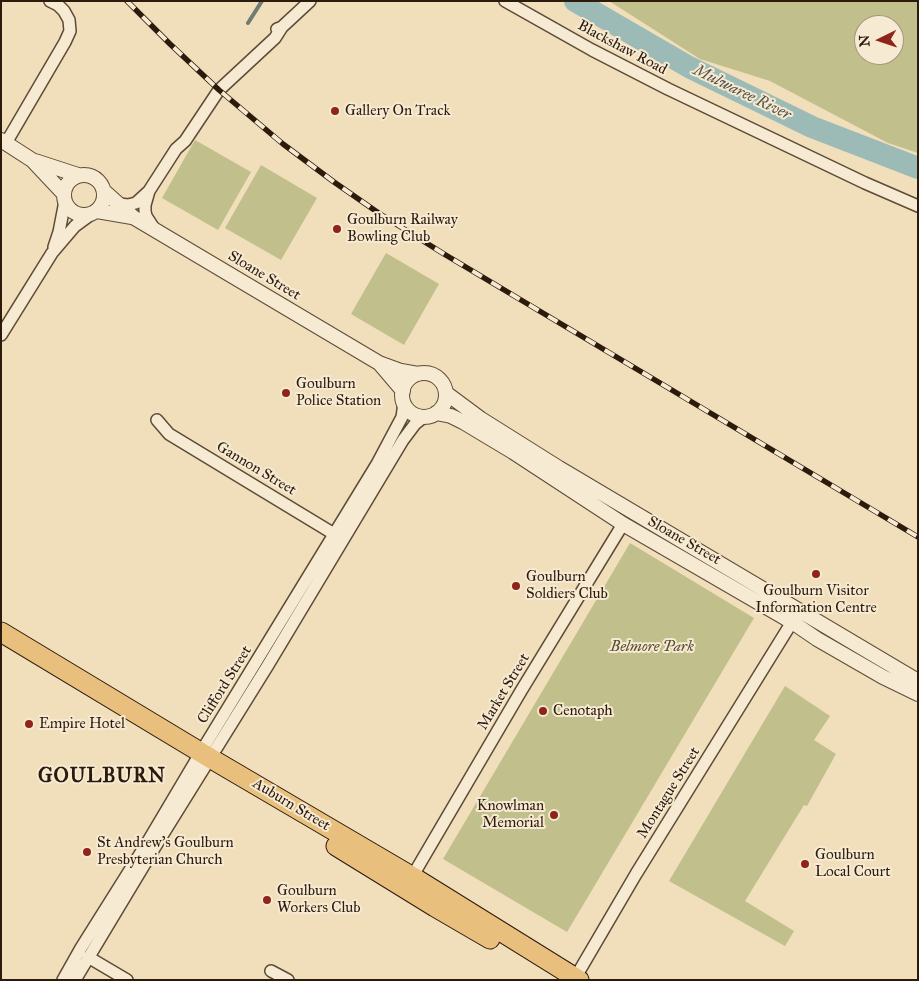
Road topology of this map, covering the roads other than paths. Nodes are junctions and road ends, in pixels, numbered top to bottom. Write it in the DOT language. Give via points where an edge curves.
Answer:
graph roads {
  1 [pos="50,1"];
  2 [pos="310,1"];
  3 [pos="505,1"];
  4 [pos="4,141"];
  5 [pos="32,160"];
  6 [pos="78,175"];
  7 [pos="149,191"];
  8 [pos="105,192"];
  9 [pos="64,197"];
  10 [pos="119,204"];
  11 [pos="918,206"];
  12 [pos="93,213"];
  13 [pos="133,217"];
  14 [pos="155,230"];
  15 [pos="52,253"];
  16 [pos="1,336"];
  17 [pos="379,364"];
  18 [pos="418,374"];
  19 [pos="446,393"];
  20 [pos="404,397"];
  21 [pos="430,415"];
  22 [pos="157,420"];
  23 [pos="560,468"];
  24 [pos="623,524"];
  25 [pos="338,536"];
  26 [pos="729,569"];
  27 [pos="792,622"];
  28 [pos="844,628"];
  29 [pos="1,632"];
  30 [pos="1,643"];
  31 [pos="861,646"];
  32 [pos="918,681"];
  33 [pos="918,694"];
  34 [pos="203,759"];
  35 [pos="412,877"];
  36 [pos="86,953"];
  37 [pos="272,971"];
  38 [pos="70,978"];
  39 [pos="572,979"];
  40 [pos="127,980"];
  41 [pos="288,980"];
  1 -- 4 [label="street" via="64,11 70,31"];
  2 -- 7 [label="street" via="223,85"];
  3 -- 11 [label="street, Blackshaw Road" via="668,89"];
  4 -- 5 [label="street"];
  5 -- 6 [label="street"];
  5 -- 9 [label="street"];
  6 -- 8 [label="street" via="84,174 100,181"];
  6 -- 9 [label="street" via="68,182"];
  7 -- 10 [label="street" via="136,203"];
  7 -- 14 [label="street" via="146,216"];
  8 -- 10 [label="street, Sloane Street"];
  8 -- 12 [label="street" via="101,208"];
  9 -- 12 [label="street" via="72,212 83,216"];
  9 -- 15 [label="street"];
  10 -- 13 [label="street, Sloane Street"];
  12 -- 13 [label="street, Sloane Street"];
  12 -- 15 [label="street" via="75,226"];
  13 -- 14 [label="street, Sloane Street"];
  14 -- 17 [label="street, Sloane Street"];
  15 -- 16 [label="street"];
  17 -- 18 [label="street, Sloane Street"];
  17 -- 20 [label="street, Sloane Street"];
  18 -- 19 [label="street" via="426,373 440,379"];
  18 -- 20 [label="street" via="408,380"];
  19 -- 21 [label="street" via="439,410"];
  19 -- 23 [label="street, Sloane Street"];
  20 -- 21 [label="street" via="412,413"];
  20 -- 25 [label="street, Clifford Street" via="402,417"];
  21 -- 24 [label="street, Sloane Street" via="451,416 464,422"];
  21 -- 25 [label="street, Clifford Street" via="415,424"];
  22 -- 25 [label="street, Gannon Street" via="169,434"];
  23 -- 24 [label="street" via="577,484 612,506"];
  23 -- 26 [label="street, Sloane Street"];
  24 -- 27 [label="street, Sloane Street"];
  24 -- 35 [label="street, Market Street"];
  25 -- 34 [label="street, Clifford Street" via="268,665"];
  26 -- 27 [label="street" via="742,584 789,613"];
  26 -- 31 [label="street, Sloane Street"];
  27 -- 33 [label="street, Sloane Street" via="883,678"];
  27 -- 39 [label="street, Montague Street"];
  28 -- 31 [label="street"];
  29 -- 34 [label="main road, Auburn Street"];
  30 -- 34 [label="main road, Auburn Street"];
  31 -- 32 [label="street, Sloane Street"];
  34 -- 35 [label="main road, Auburn Street"];
  34 -- 36 [label="street, Clifford Street"];
  34 -- 39 [label="main road, Auburn Street" via="434,907"];
  35 -- 39 [label="main road, Auburn Street"];
  36 -- 38 [label="street, Clifford Street"];
  36 -- 40 [label="street"];
  37 -- 41 [label="street"];
}
